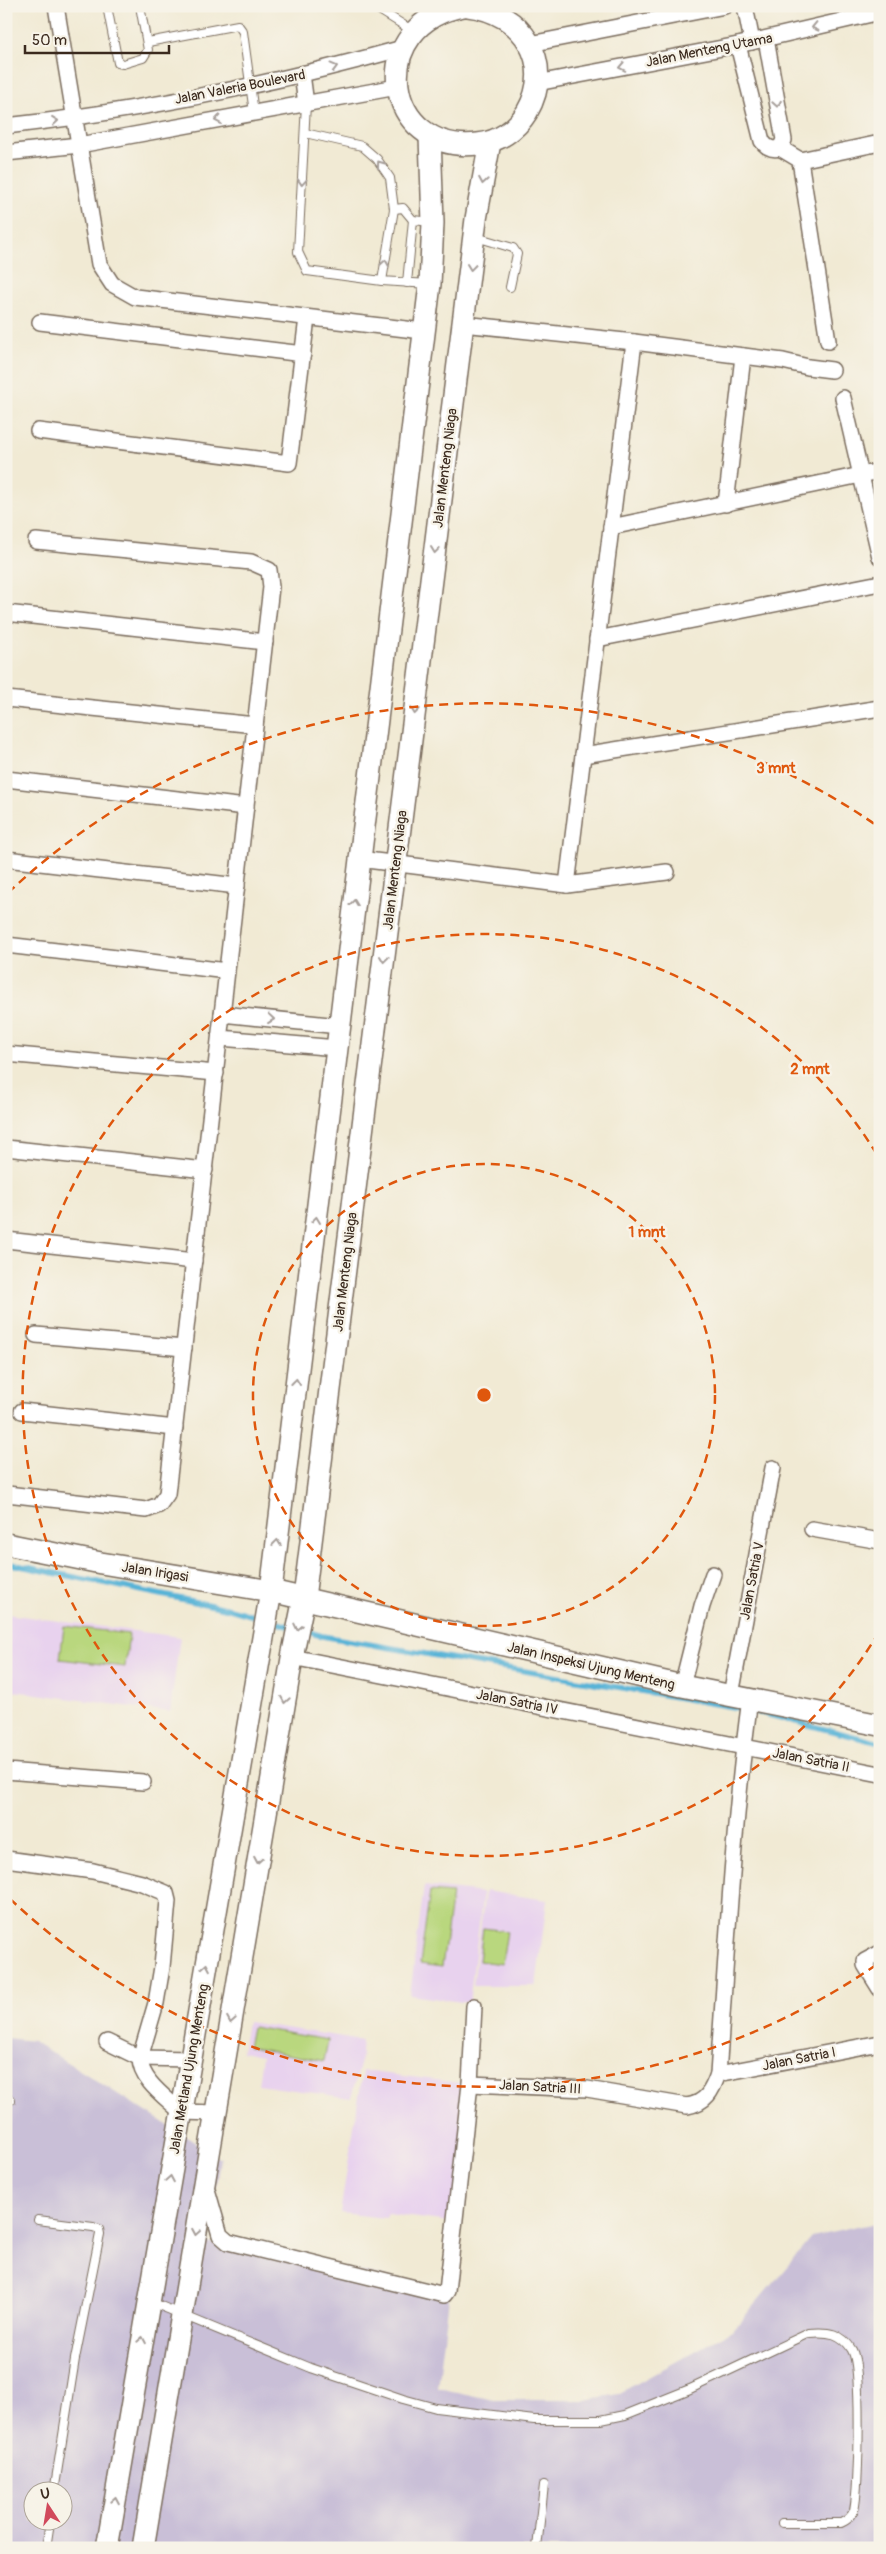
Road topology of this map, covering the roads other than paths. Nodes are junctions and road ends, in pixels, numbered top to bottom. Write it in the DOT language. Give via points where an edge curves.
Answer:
graph roads {
  1 [pos="56,6"];
  2 [pos="107,6"];
  3 [pos="140,6"];
  4 [pos="373,6"];
  5 [pos="464,6"];
  6 [pos="468,6"];
  7 [pos="725,6"];
  8 [pos="745,6"];
  9 [pos="880,12"];
  10 [pos="417,26"];
  11 [pos="148,42"];
  12 [pos="752,42"];
  13 [pos="530,44"];
  14 [pos="302,74"];
  15 [pos="772,74"];
  16 [pos="748,80"];
  17 [pos="538,83"];
  18 [pos="250,86"];
  19 [pos="397,87"];
  20 [pos="306,104"];
  21 [pos="254,113"];
  22 [pos="75,119"];
  23 [pos="6,126"];
  24 [pos="305,133"];
  25 [pos="430,136"];
  26 [pos="490,142"];
  27 [pos="880,143"];
  28 [pos="79,145"];
  29 [pos="780,148"];
  30 [pos="6,153"];
  31 [pos="800,160"];
  32 [pos="394,209"];
  33 [pos="423,221"];
  34 [pos="474,237"];
  35 [pos="382,281"];
  36 [pos="407,283"];
  37 [pos="430,284"];
  38 [pos="510,287"];
  39 [pos="307,318"];
  40 [pos="40,322"];
  41 [pos="464,324"];
  42 [pos="423,332"];
  43 [pos="828,341"];
  44 [pos="634,342"];
  45 [pos="303,354"];
  46 [pos="743,356"];
  47 [pos="832,370"];
  48 [pos="843,398"];
  49 [pos="38,431"];
  50 [pos="880,471"];
  51 [pos="860,475"];
  52 [pos="726,504"];
  53 [pos="611,527"];
  54 [pos="36,541"];
  55 [pos="880,557"];
  56 [pos="880,584"];
  57 [pos="6,614"];
  58 [pos="597,639"];
  59 [pos="265,642"];
  60 [pos="6,699"];
  61 [pos="880,708"];
  62 [pos="255,725"];
  63 [pos="583,754"];
  64 [pos="6,779"];
  65 [pos="246,806"];
  66 [pos="6,859"];
  67 [pos="359,859"];
  68 [pos="396,863"];
  69 [pos="667,872"];
  70 [pos="567,885"];
  71 [pos="237,886"];
  72 [pos="6,945"];
  73 [pos="227,971"];
  74 [pos="222,1014"];
  75 [pos="339,1026"];
  76 [pos="220,1038"];
  77 [pos="337,1048"];
  78 [pos="6,1054"];
  79 [pos="216,1073"];
  80 [pos="6,1148"];
  81 [pos="205,1170"];
  82 [pos="6,1240"];
  83 [pos="194,1261"];
  84 [pos="36,1335"];
  85 [pos="184,1348"];
  86 [pos="22,1411"];
  87 [pos="175,1428"];
  88 [pos="773,1468"];
  89 [pos="7,1494"];
  90 [pos="812,1529"];
  91 [pos="880,1541"];
  92 [pos="6,1544"];
  93 [pos="713,1574"];
  94 [pos="270,1593"];
  95 [pos="304,1601"];
  96 [pos="292,1654"];
  97 [pos="682,1686"];
  98 [pos="743,1702"];
  99 [pos="880,1726"];
  100 [pos="744,1743"];
  101 [pos="6,1771"];
  102 [pos="880,1774"];
  103 [pos="143,1782"];
  104 [pos="6,1859"];
  105 [pos="880,1953"];
  106 [pos="880,1989"];
  107 [pos="474,2006"];
  108 [pos="107,2042"];
  109 [pos="880,2044"];
  110 [pos="140,2058"];
  111 [pos="191,2059"];
  112 [pos="718,2074"];
  113 [pos="470,2084"];
  114 [pos="181,2112"];
  115 [pos="216,2113"];
  116 [pos="204,2181"];
  117 [pos="38,2220"];
  118 [pos="149,2301"];
  119 [pos="182,2314"];
  120 [pos="56,2482"];
  121 [pos="544,2485"];
  122 [pos="782,2523"];
  123 [pos="48,2532"];
  124 [pos="46,2548"];
  125 [pos="107,2548"];
  126 [pos="143,2548"];
  127 [pos="537,2548"];
  1 -- 22 [label="street"];
  2 -- 11 [label="lane" via="118,63 143,58"];
  3 -- 11 [label="lane"];
  4 -- 10 [label="lane"];
  5 -- 10 [label="street" via="446,9"];
  6 -- 13 [label="street" via="485,8 503,16 519,28"];
  7 -- 13 [label="street"];
  8 -- 12 [label="street"];
  9 -- 12 [label="street, Jalan Menteng Utama, one-way"];
  14 -- 10 [label="street, Jalan Valeria Boulevard, one-way"];
  10 -- 19 [label="street" via="397,67"];
  11 -- 18 [label="lane" via="238,25 243,32"];
  12 -- 15 [label="street"];
  12 -- 16 [label="street"];
  12 -- 17 [label="street, Jalan Menteng Utama, one-way"];
  13 -- 17 [label="street" via="537,63"];
  14 -- 18 [label="street, Jalan Valeria Boulevard"];
  14 -- 20 [label="street"];
  15 -- 16 [label="street"];
  15 -- 29 [label="street, one-way" via="784,140"];
  16 -- 29 [label="street" via="762,141 769,148"];
  17 -- 26 [label="street" via="533,102 523,119 508,133"];
  18 -- 21 [label="lane"];
  18 -- 22 [label="street, Jalan Valeria Boulevard"];
  19 -- 20 [label="street, Jalan Valeria Boulevard"];
  19 -- 25 [label="street" via="403,106"];
  20 -- 21 [label="street, Jalan Valeria Boulevard"];
  20 -- 24 [label="lane"];
  21 -- 28 [label="street, Jalan Valeria Boulevard, one-way"];
  23 -- 22 [label="street, Jalan Valeria Boulevard, one-way"];
  22 -- 28 [label="street"];
  32 -- 24 [label="lane, one-way" via="390,178 377,159 362,146"];
  24 -- 35 [label="lane, one-way" via="298,252 307,271"];
  25 -- 26 [label="street" via="460,146"];
  25 -- 33 [label="street"];
  26 -- 34 [label="street, Jalan Menteng Niaga, one-way"];
  27 -- 31 [label="street"];
  28 -- 30 [label="street, Jalan Valeria Boulevard"];
  28 -- 39 [label="street" via="99,264 112,284 135,297"];
  29 -- 31 [label="street"];
  31 -- 43 [label="street"];
  32 -- 33 [label="lane" via="403,208"];
  35 -- 32 [label="lane, one-way"];
  33 -- 36 [label="lane"];
  33 -- 37 [label="street"];
  34 -- 38 [label="lane" via="514,248 517,254"];
  34 -- 41 [label="street, Jalan Menteng Niaga, one-way"];
  35 -- 36 [label="lane"];
  36 -- 37 [label="lane"];
  37 -- 42 [label="street"];
  39 -- 42 [label="street"];
  39 -- 45 [label="street"];
  40 -- 45 [label="street"];
  41 -- 44 [label="street"];
  41 -- 68 [label="street, Jalan Menteng Niaga, one-way"];
  42 -- 67 [label="street"];
  44 -- 46 [label="street"];
  44 -- 53 [label="street"];
  45 -- 49 [label="street" via="289,463"];
  46 -- 47 [label="street"];
  46 -- 52 [label="street"];
  48 -- 51 [label="street"];
  50 -- 51 [label="street"];
  51 -- 52 [label="street"];
  51 -- 55 [label="street"];
  52 -- 53 [label="street"];
  53 -- 58 [label="street"];
  54 -- 59 [label="street" via="251,562 269,570 271,586"];
  56 -- 58 [label="street"];
  57 -- 59 [label="street"];
  58 -- 63 [label="street"];
  59 -- 62 [label="street"];
  60 -- 62 [label="street"];
  61 -- 63 [label="street"];
  62 -- 65 [label="street"];
  63 -- 70 [label="street"];
  64 -- 65 [label="street"];
  65 -- 71 [label="street"];
  66 -- 71 [label="street"];
  67 -- 68 [label="street"];
  75 -- 67 [label="street, one-way"];
  68 -- 70 [label="street"];
  68 -- 95 [label="street, Jalan Menteng Niaga, one-way"];
  69 -- 70 [label="street"];
  71 -- 73 [label="street"];
  72 -- 73 [label="street"];
  73 -- 74 [label="street"];
  74 -- 75 [label="street, one-way"];
  74 -- 76 [label="street"];
  75 -- 77 [label="street"];
  76 -- 77 [label="street"];
  76 -- 79 [label="street"];
  94 -- 77 [label="street, one-way"];
  78 -- 79 [label="street"];
  79 -- 81 [label="street"];
  80 -- 81 [label="street"];
  81 -- 83 [label="street"];
  82 -- 83 [label="street"];
  83 -- 85 [label="street"];
  84 -- 85 [label="street"];
  85 -- 87 [label="street"];
  86 -- 87 [label="street"];
  87 -- 89 [label="street" via="167,1494 159,1505 146,1510"];
  88 -- 98 [label="street, Jalan Satria V"];
  90 -- 91 [label="street"];
  92 -- 94 [label="street, Jalan Irigasi"];
  93 -- 97 [label="street"];
  94 -- 95 [label="street, Jalan Irigasi"];
  111 -- 94 [label="street, Jalan Metland Ujung Menteng, one-way"];
  95 -- 96 [label="street, one-way"];
  95 -- 97 [label="street, Jalan Inspeksi Ujung Menteng"];
  96 -- 100 [label="street, Jalan Satria IV"];
  96 -- 115 [label="street, one-way"];
  97 -- 98 [label="street, Jalan Inspeksi Ujung Menteng"];
  98 -- 99 [label="street, Jalan Inspeksi Ujung Menteng"];
  98 -- 100 [label="street, Jalan Satria III"];
  100 -- 102 [label="street, Jalan Satria II"];
  100 -- 112 [label="street, Jalan Satria III"];
  101 -- 103 [label="street"];
  104 -- 110 [label="street" via="93,1871 142,1883 166,1893 162,1967 156,2003"];
  105 -- 106 [label="street" via="865,1961 865,1965"];
  107 -- 113 [label="street"];
  108 -- 110 [label="street"];
  109 -- 112 [label="street, Jalan Satria I"];
  110 -- 111 [label="street"];
  110 -- 114 [label="street" via="140,2065 150,2081"];
  111 -- 114 [label="street, Jalan Metland Ujung Menteng"];
  112 -- 113 [label="street, Jalan Satria III" via="705,2100 687,2106 587,2089"];
  113 -- 116 [label="street" via="444,2295 228,2242 220,2235"];
  114 -- 115 [label="street"];
  118 -- 114 [label="street, Jalan Metland Ujung Menteng, one-way"];
  115 -- 116 [label="street"];
  116 -- 119 [label="street, one-way"];
  117 -- 120 [label="lane" via="93,2227 99,2229 100,2234 75,2359"];
  118 -- 119 [label="lane"];
  125 -- 118 [label="street, Jalan Metland Ujung Menteng, one-way"];
  119 -- 122 [label="lane" via="311,2368 403,2399 436,2408 534,2420 601,2420 625,2415 690,2390 810,2334 824,2331 838,2335 853,2352 856,2369 858,2473 853,2512 841,2523"];
  119 -- 126 [label="street"];
  121 -- 127 [label="lane"];
  123 -- 124 [label="lane"];
}
